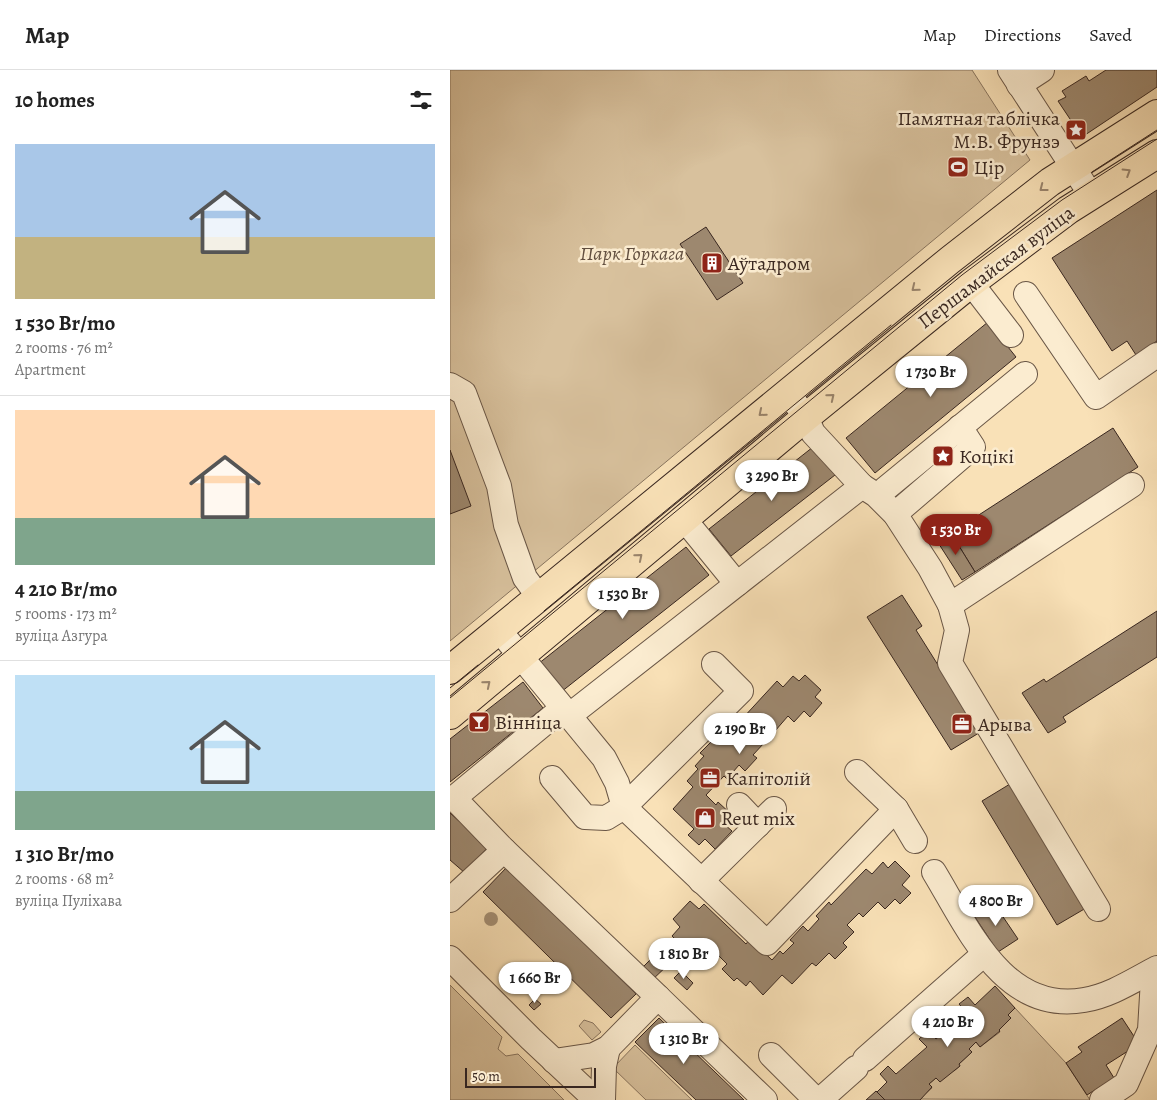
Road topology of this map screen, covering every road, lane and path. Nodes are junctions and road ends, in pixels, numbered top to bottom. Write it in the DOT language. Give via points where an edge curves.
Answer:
graph roads {
  1 [pos="1042,70"];
  2 [pos="1014,77"];
  3 [pos="1157,114"];
  4 [pos="1157,154"];
  5 [pos="1073,167"];
  6 [pos="1091,195"];
  7 [pos="971,283"];
  8 [pos="1026,294"];
  9 [pos="1011,335"];
  10 [pos="1157,355"];
  11 [pos="1026,374"];
  12 [pos="450,386"];
  13 [pos="787,392"];
  14 [pos="806,417"];
  15 [pos="960,427"];
  16 [pos="1132,486"];
  17 [pos="874,487"];
  18 [pos="895,514"];
  19 [pos="684,519"];
  20 [pos="737,584"];
  21 [pos="539,597"];
  22 [pos="950,605"];
  23 [pos="499,630"];
  24 [pos="521,655"];
  25 [pos="714,664"];
  26 [pos="450,670"];
  27 [pos="564,714"];
  28 [pos="450,715"];
  29 [pos="857,772"];
  30 [pos="552,778"];
  31 [pos="739,806"];
  32 [pos="624,807"];
  33 [pos="896,809"];
  34 [pos="915,840"];
  35 [pos="504,850"];
  36 [pos="934,872"];
  37 [pos="701,880"];
  38 [pos="450,900"];
  39 [pos="1098,909"];
  40 [pos="984,954"];
  41 [pos="450,958"];
  42 [pos="1157,970"];
  43 [pos="658,996"];
  44 [pos="608,1048"];
  45 [pos="771,1055"];
  46 [pos="554,1061"];
  47 [pos="596,1100"];
  48 [pos="603,1100"];
  49 [pos="764,1100"];
  50 [pos="816,1100"];
  51 [pos="820,1100"];
  52 [pos="1102,1100"];
  1 -- 2 [label="street"];
  2 -- 5 [label="street"];
  3 -- 5 [label="main road, Першамайская вуліца"];
  6 -- 4 [label="main road, Першамайская вуліца, one-way"];
  5 -- 6 [label="street"];
  5 -- 13 [label="main road, Першамайская вуліца, one-way" via="958,254"];
  6 -- 7 [label="main road, Першамайская вуліца"];
  7 -- 9 [label="street"];
  14 -- 7 [label="main road, Першамайская вуліца, one-way"];
  8 -- 10 [label="street" via="1096,397"];
  11 -- 15 [label="street"];
  12 -- 21 [label="street" via="464,393 499,486 506,525 525,578"];
  13 -- 14 [label="street"];
  13 -- 21 [label="main road, Першамайская вуліца, one-way"];
  14 -- 17 [label="street" via="813,434"];
  14 -- 19 [label="main road, Першамайская вуліца"];
  15 -- 17 [label="street"];
  15 -- 18 [label="street" via="973,447"];
  16 -- 22 [label="street"];
  17 -- 18 [label="street" via="876,495"];
  17 -- 20 [label="street"];
  18 -- 22 [label="street"];
  19 -- 20 [label="street"];
  24 -- 19 [label="main road, Першамайская вуліца, one-way"];
  20 -- 27 [label="street"];
  21 -- 23 [label="main road, Першамайская вуліца"];
  22 -- 39 [label="street" via="957,630 950,663"];
  23 -- 24 [label="street"];
  23 -- 26 [label="main road, Першамайская вуліца"];
  24 -- 27 [label="street"];
  28 -- 24 [label="main road, Першамайская вуліца, one-way"];
  25 -- 32 [label="street" via="741,692"];
  27 -- 32 [label="street" via="604,758 618,783"];
  27 -- 35 [label="street" via="454,798"];
  29 -- 33 [label="street"];
  30 -- 32 [label="street" via="585,816 606,818"];
  31 -- 37 [label="street" via="766,817"];
  32 -- 37 [label="street"];
  33 -- 34 [label="street"];
  33 -- 37 [label="street" via="767,943"];
  35 -- 38 [label="street"];
  35 -- 43 [label="street"];
  36 -- 40 [label="street"];
  40 -- 42 [label="street" via="1015,986 1037,997 1063,1002 1111,992"];
  40 -- 51 [label="street"];
  41 -- 46 [label="street"];
  42 -- 52 [label="street" via="1153,979 1150,1030 1126,1084"];
  43 -- 44 [label="street"];
  43 -- 49 [label="street"];
  44 -- 46 [label="street" via="584,1058"];
  44 -- 48 [label="street"];
  45 -- 50 [label="street"];
  46 -- 47 [label="street"];
}
